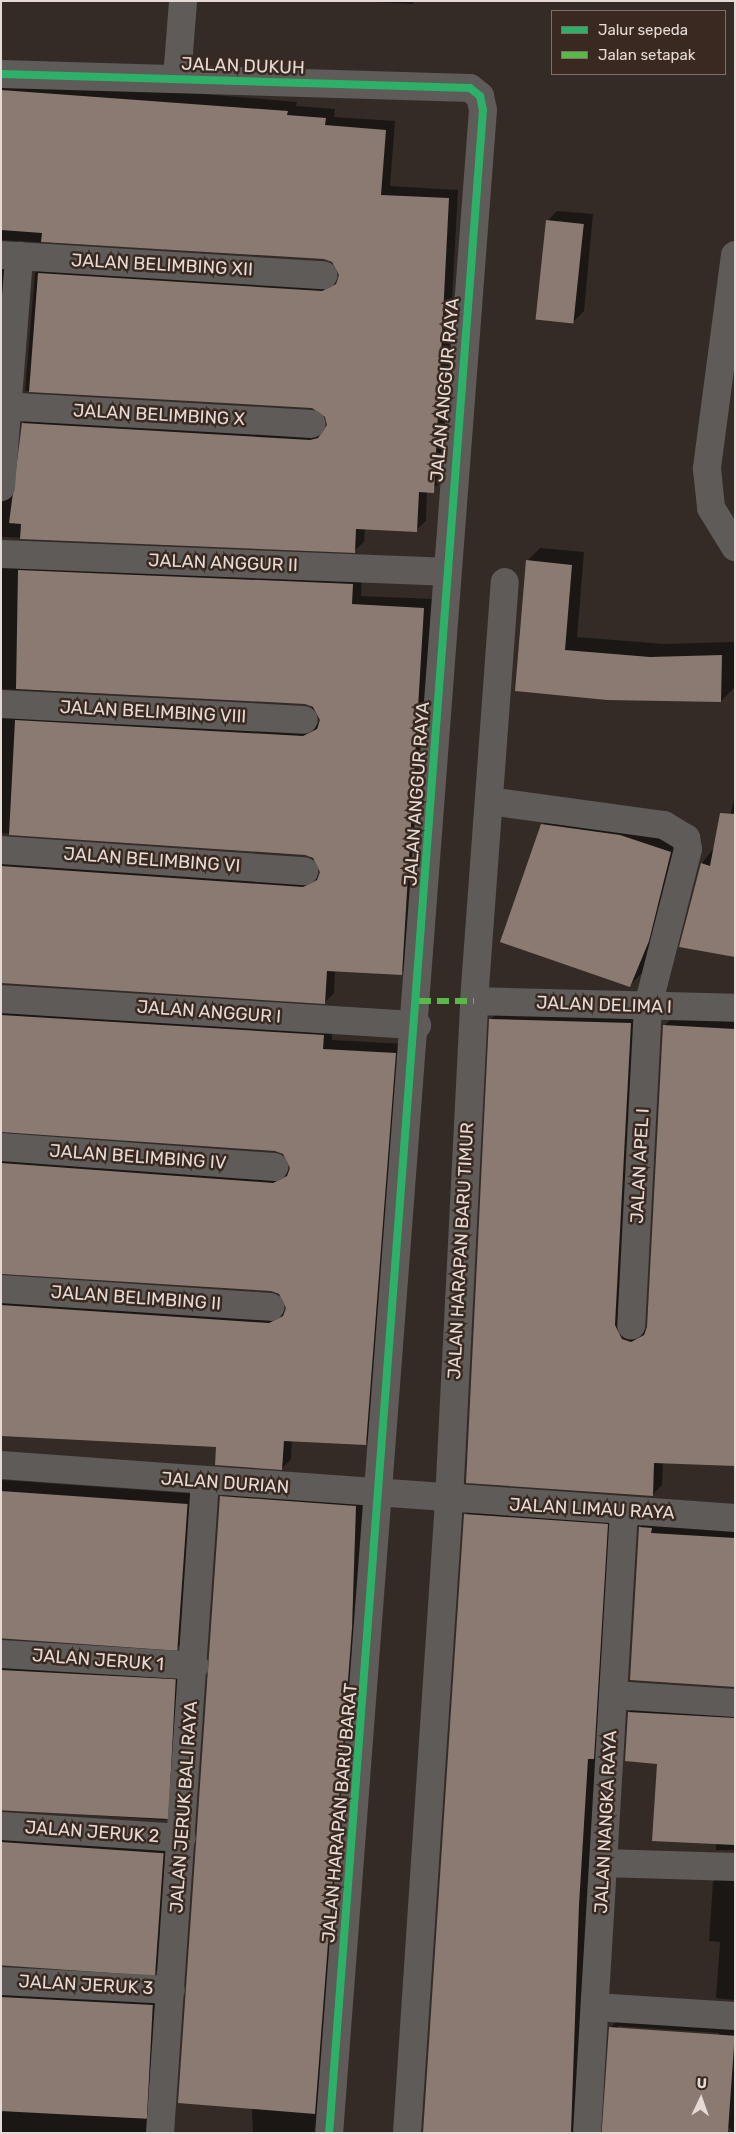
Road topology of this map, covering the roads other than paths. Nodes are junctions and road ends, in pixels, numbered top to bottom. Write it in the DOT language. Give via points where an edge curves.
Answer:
graph roads {
  1 [pos="183,1"];
  2 [pos="1,74"];
  3 [pos="177,78"];
  4 [pos="480,96"];
  5 [pos="735,255"];
  6 [pos="10,256"];
  7 [pos="322,275"];
  8 [pos="4,406"];
  9 [pos="311,424"];
  10 [pos="1,487"];
  11 [pos="735,547"];
  12 [pos="1,554"];
  13 [pos="446,572"];
  14 [pos="505,582"];
  15 [pos="1,704"];
  16 [pos="304,720"];
  17 [pos="489,801"];
  18 [pos="1,850"];
  19 [pos="304,871"];
  20 [pos="1,999"];
  21 [pos="474,1001"];
  22 [pos="648,1006"];
  23 [pos="735,1008"];
  24 [pos="417,1025"];
  25 [pos="1,1146"];
  26 [pos="274,1167"];
  27 [pos="1,1289"];
  28 [pos="270,1307"];
  29 [pos="631,1326"];
  30 [pos="1,1465"];
  31 [pos="206,1481"];
  32 [pos="380,1495"];
  33 [pos="449,1500"];
  34 [pos="624,1511"];
  35 [pos="735,1518"];
  36 [pos="1,1654"];
  37 [pos="194,1666"];
  38 [pos="613,1695"];
  39 [pos="735,1703"];
  40 [pos="1,1826"];
  41 [pos="182,1838"];
  42 [pos="603,1862"];
  43 [pos="735,1868"];
  44 [pos="1,1981"];
  45 [pos="171,1990"];
  46 [pos="595,2007"];
  47 [pos="735,2016"];
  48 [pos="160,2133"];
  49 [pos="329,2133"];
  50 [pos="407,2133"];
  51 [pos="587,2133"];
  1 -- 3 [label="street"];
  2 -- 3 [label="street, JALAN DUKUH"];
  3 -- 4 [label="street, JALAN DUKUH" via="470,88"];
  4 -- 13 [label="street, JALAN ANGGUR RAYA" via="483,110"];
  5 -- 11 [label="street" via="707,469 711,508"];
  6 -- 7 [label="street, JALAN BELIMBING XII"];
  6 -- 8 [label="street"];
  8 -- 9 [label="street, JALAN BELIMBING X"];
  8 -- 10 [label="street"];
  12 -- 13 [label="street, JALAN ANGGUR II"];
  13 -- 24 [label="street, JALAN ANGGUR RAYA"];
  14 -- 17 [label="street, JALAN HARAPAN BARU TIMUR"];
  15 -- 16 [label="street, JALAN BELIMBING VIII"];
  17 -- 21 [label="street, JALAN HARAPAN BARU TIMUR"];
  17 -- 22 [label="street, JALAN APEL I" via="664,825 686,838 688,849"];
  18 -- 19 [label="street, JALAN BELIMBING VI"];
  20 -- 24 [label="street, JALAN ANGGUR I"];
  21 -- 22 [label="street, JALAN DELIMA I"];
  21 -- 33 [label="street, JALAN HARAPAN BARU TIMUR"];
  22 -- 23 [label="street, JALAN DELIMA I"];
  22 -- 29 [label="street, JALAN APEL I"];
  24 -- 32 [label="street, JALAN ANGGUR RAYA"];
  25 -- 26 [label="street, JALAN BELIMBING IV"];
  27 -- 28 [label="street, JALAN BELIMBING II"];
  30 -- 31 [label="street, JALAN DURIAN"];
  31 -- 32 [label="street, JALAN DURIAN"];
  31 -- 37 [label="street, JALAN JERUK BALI RAYA"];
  32 -- 33 [label="street, JALAN DURIAN"];
  32 -- 49 [label="street, JALAN HARAPAN BARU BARAT"];
  33 -- 34 [label="street, JALAN LIMAU RAYA"];
  33 -- 50 [label="street"];
  34 -- 35 [label="street, JALAN LIMAU RAYA"];
  34 -- 38 [label="street, JALAN NANGKA RAYA"];
  36 -- 37 [label="street, JALAN JERUK 1"];
  37 -- 41 [label="street, JALAN JERUK BALI RAYA"];
  38 -- 39 [label="street"];
  38 -- 42 [label="street, JALAN NANGKA RAYA"];
  40 -- 41 [label="street, JALAN JERUK 2"];
  41 -- 45 [label="street, JALAN JERUK BALI RAYA"];
  42 -- 43 [label="street"];
  42 -- 46 [label="street, JALAN NANGKA RAYA"];
  44 -- 45 [label="street, JALAN JERUK 3"];
  45 -- 48 [label="street, JALAN JERUK BALI RAYA"];
  46 -- 47 [label="street"];
  46 -- 51 [label="street, JALAN NANGKA RAYA"];
}
